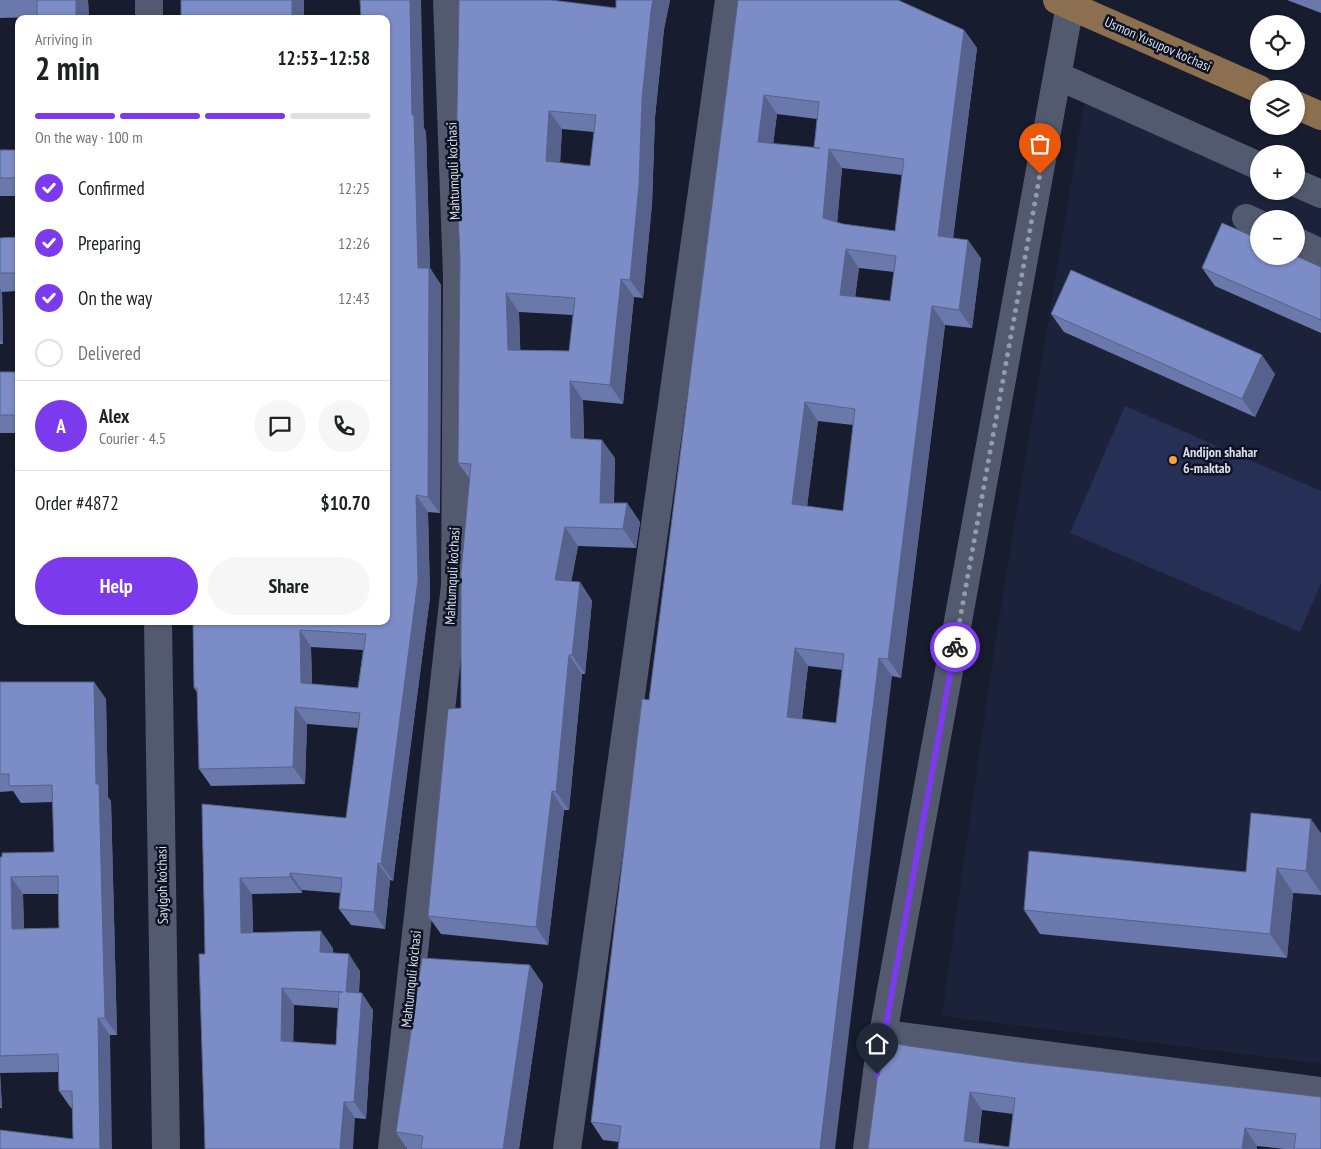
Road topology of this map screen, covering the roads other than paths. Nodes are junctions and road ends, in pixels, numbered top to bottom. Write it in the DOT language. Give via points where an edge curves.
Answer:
graph roads {
  1 [pos="149,0"];
  2 [pos="447,0"];
  3 [pos="729,0"];
  4 [pos="1063,3"];
  5 [pos="149,15"];
  6 [pos="1058,76"];
  7 [pos="1250,85"];
  8 [pos="1305,109"];
  9 [pos="1321,116"];
  10 [pos="1250,162"];
  11 [pos="1305,187"];
  12 [pos="1321,194"];
  13 [pos="1305,245"];
  14 [pos="1321,253"];
  15 [pos="158,625"];
  16 [pos="885,1034"];
  17 [pos="1321,1091"];
  18 [pos="166,1149"];
  19 [pos="392,1149"];
  20 [pos="567,1149"];
  21 [pos="867,1149"];
  1 -- 5 [label="street"];
  2 -- 19 [label="street, Mahtumquli ko'chasi" via="457,276 454,585"];
  3 -- 20 [label="street"];
  4 -- 6 [label="street"];
  4 -- 7 [label="main road, Usmon Yusupov ko'chasi"];
  6 -- 10 [label="street"];
  6 -- 16 [label="street"];
  8 -- 9 [label="main road"];
  11 -- 12 [label="street"];
  13 -- 14 [label="street"];
  15 -- 18 [label="street, Saylgoh ko'chasi"];
  16 -- 17 [label="street"];
  16 -- 21 [label="street" via="879,1056"];
}
